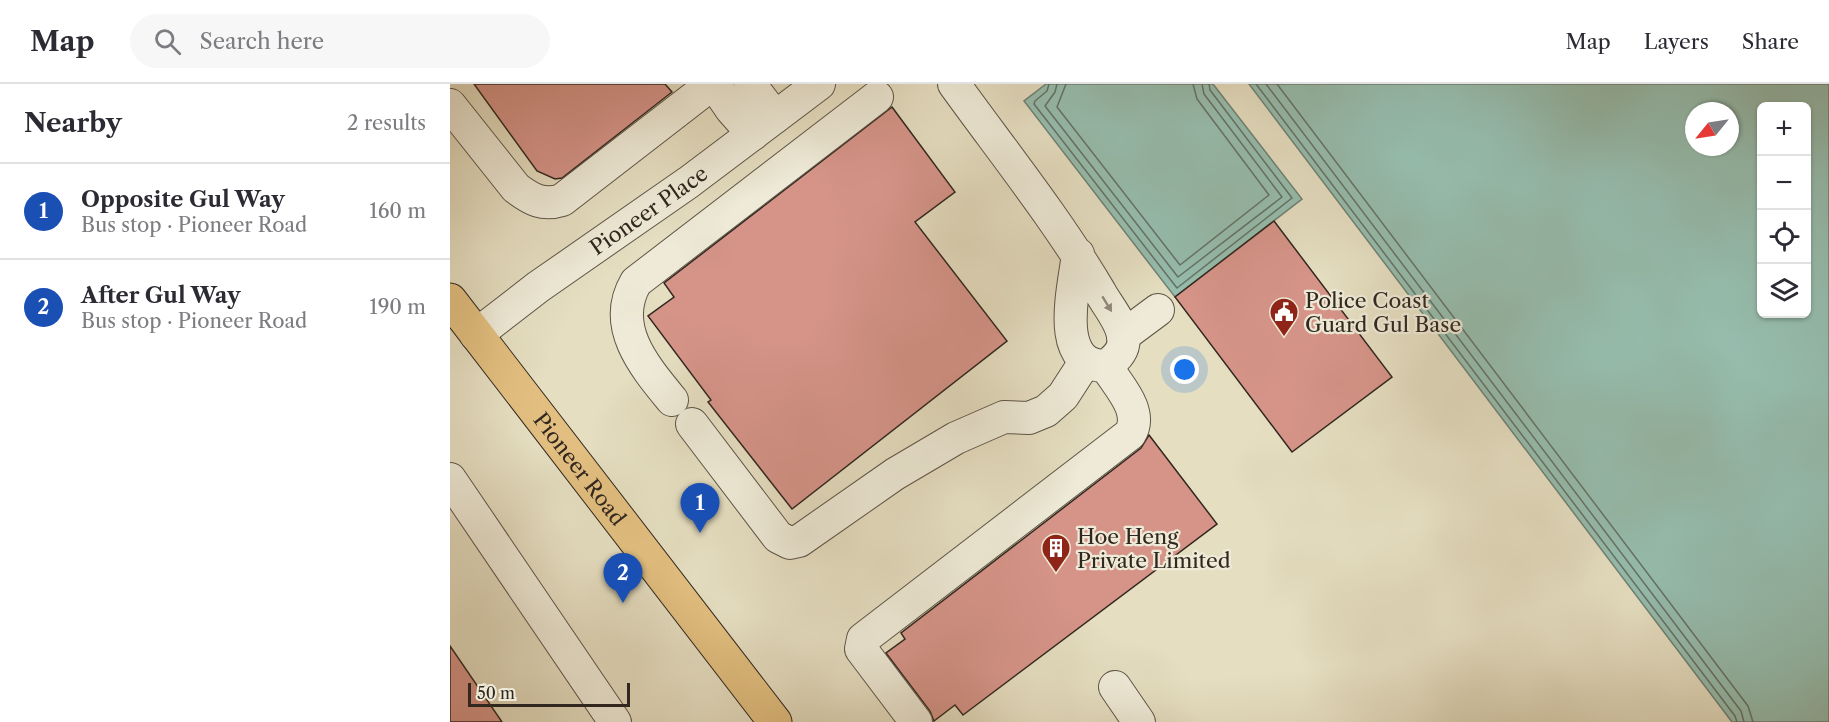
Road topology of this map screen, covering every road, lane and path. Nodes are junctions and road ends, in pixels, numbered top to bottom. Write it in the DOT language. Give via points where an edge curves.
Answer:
graph roads {
  1 [pos="713,84"];
  2 [pos="750,84"];
  3 [pos="819,84"];
  4 [pos="954,84"];
  5 [pos="877,97"];
  6 [pos="450,105"];
  7 [pos="764,126"];
  8 [pos="689,182"];
  9 [pos="717,219"];
  10 [pos="1078,254"];
  11 [pos="450,300"];
  12 [pos="1158,310"];
  13 [pos="476,335"];
  14 [pos="1124,336"];
  15 [pos="1096,364"];
  16 [pos="672,400"];
  17 [pos="692,424"];
  18 [pos="450,479"];
  19 [pos="1115,687"];
  20 [pos="615,722"];
  21 [pos="776,722"];
  22 [pos="916,722"];
  23 [pos="1139,722"];
  1 -- 6 [label="street" via="562,200 548,204 516,188"];
  1 -- 7 [label="street" via="730,109"];
  2 -- 7 [label="street"];
  3 -- 7 [label="street, Pioneer Place"];
  4 -- 10 [label="street"];
  5 -- 9 [label="street"];
  7 -- 8 [label="street, Pioneer Place"];
  8 -- 9 [label="street"];
  8 -- 13 [label="street, Pioneer Place"];
  9 -- 16 [label="street" via="636,282 628,294 627,334 648,371"];
  10 -- 14 [label="street, one-way"];
  10 -- 15 [label="street" via="1070,331 1077,352"];
  11 -- 13 [label="main road, Pioneer Road"];
  12 -- 14 [label="street"];
  13 -- 21 [label="main road, Pioneer Road"];
  14 -- 15 [label="street" via="1118,357"];
  15 -- 17 [label="street" via="1047,411 1029,418 1004,417 956,438 790,543 778,537"];
  15 -- 22 [label="street" via="1134,410 1135,427 1130,434 860,644"];
  18 -- 20 [label="street"];
  19 -- 23 [label="street"];
}
